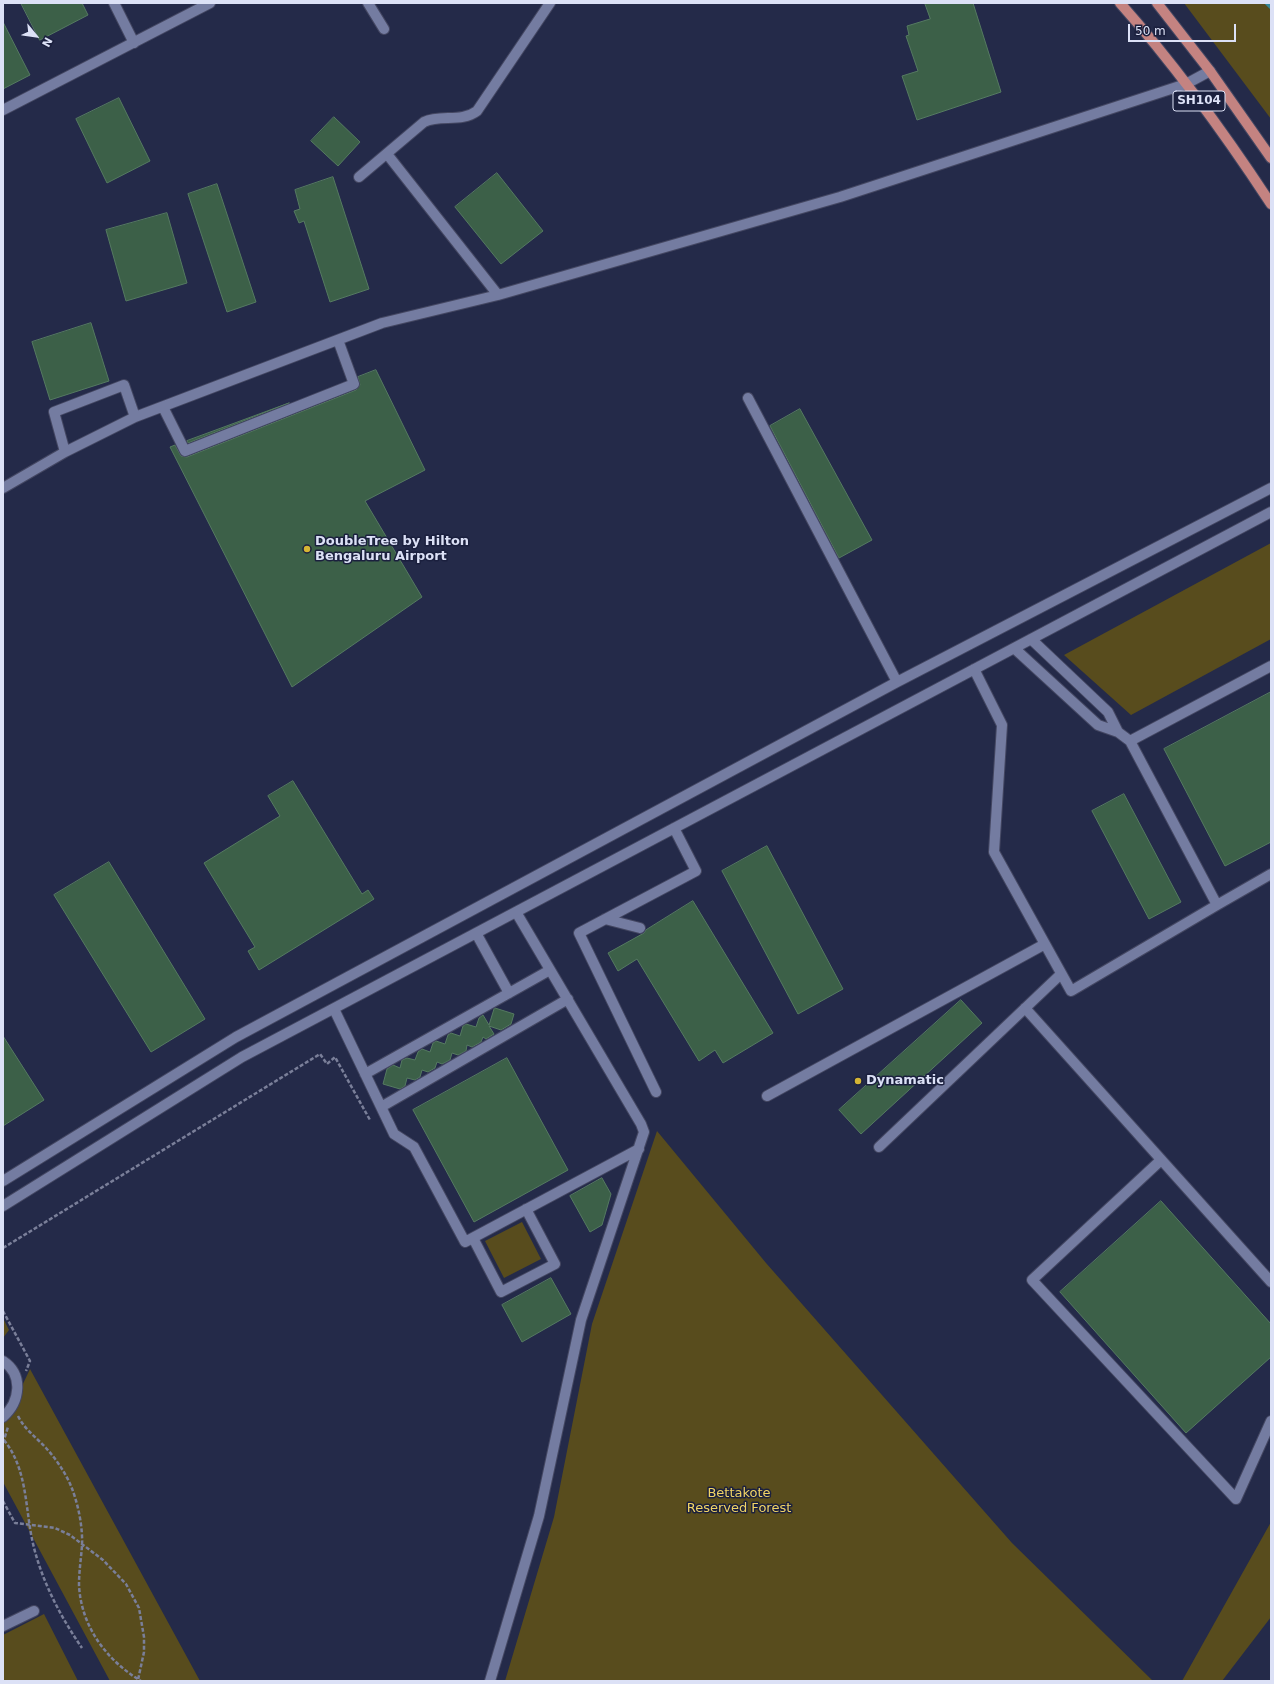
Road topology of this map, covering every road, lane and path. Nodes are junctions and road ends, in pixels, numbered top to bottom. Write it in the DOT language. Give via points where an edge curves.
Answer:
graph roads {
  1 [pos="114,3"];
  2 [pos="210,3"];
  3 [pos="368,3"];
  4 [pos="550,3"];
  5 [pos="1120,3"];
  6 [pos="1157,3"];
  7 [pos="384,29"];
  8 [pos="134,43"];
  9 [pos="1210,71"];
  10 [pos="1186,84"];
  11 [pos="3,110"];
  12 [pos="387,154"];
  13 [pos="1271,158"];
  14 [pos="359,177"];
  15 [pos="1271,204"];
  16 [pos="498,295"];
  17 [pos="338,340"];
  18 [pos="748,398"];
  19 [pos="163,407"];
  20 [pos="135,417"];
  21 [pos="65,452"];
  22 [pos="3,488"];
  23 [pos="1271,488"];
  24 [pos="1271,512"];
  25 [pos="1031,639"];
  26 [pos="1014,648"];
  27 [pos="1271,666"];
  28 [pos="974,669"];
  29 [pos="897,682"];
  30 [pos="1118,732"];
  31 [pos="1130,741"];
  32 [pos="674,828"];
  33 [pos="1271,874"];
  34 [pos="1217,905"];
  35 [pos="516,912"];
  36 [pos="605,919"];
  37 [pos="640,928"];
  38 [pos="476,933"];
  39 [pos="1045,944"];
  40 [pos="550,970"];
  41 [pos="1061,974"];
  42 [pos="509,993"];
  43 [pos="568,999"];
  44 [pos="334,1008"];
  45 [pos="1025,1008"];
  46 [pos="365,1074"];
  47 [pos="656,1092"];
  48 [pos="767,1096"];
  49 [pos="381,1107"];
  50 [pos="370,1120"];
  51 [pos="879,1147"];
  52 [pos="639,1149"];
  53 [pos="1161,1160"];
  54 [pos="3,1181"];
  55 [pos="3,1206"];
  56 [pos="526,1209"];
  57 [pos="473,1238"];
  58 [pos="3,1248"];
  59 [pos="1271,1282"];
  60 [pos="3,1362"];
  61 [pos="17,1413"];
  62 [pos="3,1417"];
  63 [pos="1271,1421"];
  64 [pos="4,1440"];
  65 [pos="3,1501"];
  66 [pos="31,1525"];
  67 [pos="82,1545"];
  68 [pos="34,1611"];
  69 [pos="3,1626"];
  70 [pos="82,1648"];
  71 [pos="139,1681"];
  72 [pos="490,1681"];
  1 -- 8 [label="street"];
  2 -- 8 [label="street"];
  3 -- 7 [label="street"];
  4 -- 12 [label="street" via="477,111 464,118 428,120"];
  5 -- 10 [label="main road, SH104"];
  6 -- 9 [label="main road, SH104"];
  8 -- 11 [label="street"];
  9 -- 10 [label="street"];
  9 -- 13 [label="main road, SH104"];
  10 -- 15 [label="main road, SH104"];
  10 -- 16 [label="street" via="840,197"];
  12 -- 14 [label="street"];
  12 -- 16 [label="street"];
  16 -- 17 [label="street" via="382,324"];
  17 -- 19 [label="street"];
  17 -- 19 [label="street" via="354,384 185,451"];
  18 -- 29 [label="street"];
  19 -- 20 [label="street"];
  20 -- 21 [label="street"];
  20 -- 21 [label="street" via="124,385 54,412"];
  21 -- 22 [label="street"];
  23 -- 29 [label="street"];
  24 -- 25 [label="street"];
  25 -- 26 [label="street"];
  25 -- 30 [label="street" via="1108,712"];
  26 -- 28 [label="street"];
  26 -- 30 [label="street" via="1098,725"];
  27 -- 31 [label="street"];
  28 -- 32 [label="street"];
  28 -- 39 [label="street" via="1002,725 994,852"];
  29 -- 54 [label="street" via="236,1037"];
  30 -- 31 [label="street"];
  31 -- 34 [label="street"];
  32 -- 35 [label="street"];
  32 -- 36 [label="street" via="696,871"];
  33 -- 34 [label="street"];
  34 -- 41 [label="street" via="1071,992"];
  35 -- 38 [label="street"];
  35 -- 40 [label="street"];
  36 -- 37 [label="street"];
  36 -- 47 [label="street" via="580,933"];
  38 -- 42 [label="street"];
  38 -- 44 [label="street"];
  39 -- 41 [label="street"];
  39 -- 48 [label="street"];
  40 -- 42 [label="street"];
  40 -- 43 [label="street"];
  41 -- 45 [label="street"];
  42 -- 46 [label="street"];
  43 -- 49 [label="street"];
  43 -- 52 [label="street" via="641,1124 644,1132"];
  44 -- 46 [label="street"];
  44 -- 55 [label="street" via="242,1057"];
  45 -- 51 [label="street"];
  45 -- 53 [label="street"];
  46 -- 49 [label="street"];
  49 -- 57 [label="street" via="394,1134 414,1147 465,1242"];
  50 -- 58 [label="path" via="335,1057 327,1064 320,1054"];
  52 -- 56 [label="street"];
  52 -- 72 [label="street" via="581,1320 539,1516"];
  53 -- 59 [label="street"];
  53 -- 63 [label="street" via="1032,1280 1236,1499"];
  56 -- 57 [label="street"];
  56 -- 57 [label="street" via="555,1264 501,1292"];
  60 -- 62 [label="street" via="12,1370 18,1387 14,1404"];
  61 -- 67 [label="path" via="22,1423 61,1466 71,1485 77,1505"];
  64 -- 66 [label="path" via="19,1465"];
  65 -- 66 [label="path" via="15,1523"];
  66 -- 67 [label="path" via="55,1528 70,1535"];
  66 -- 70 [label="path" via="32,1539 47,1587"];
  67 -- 71 [label="path" via="79,1585 80,1601 85,1616 107,1653"];
  67 -- 71 [label="path" via="104,1560 117,1574 126,1584 139,1608 144,1652"];
  68 -- 69 [label="street"];
}
